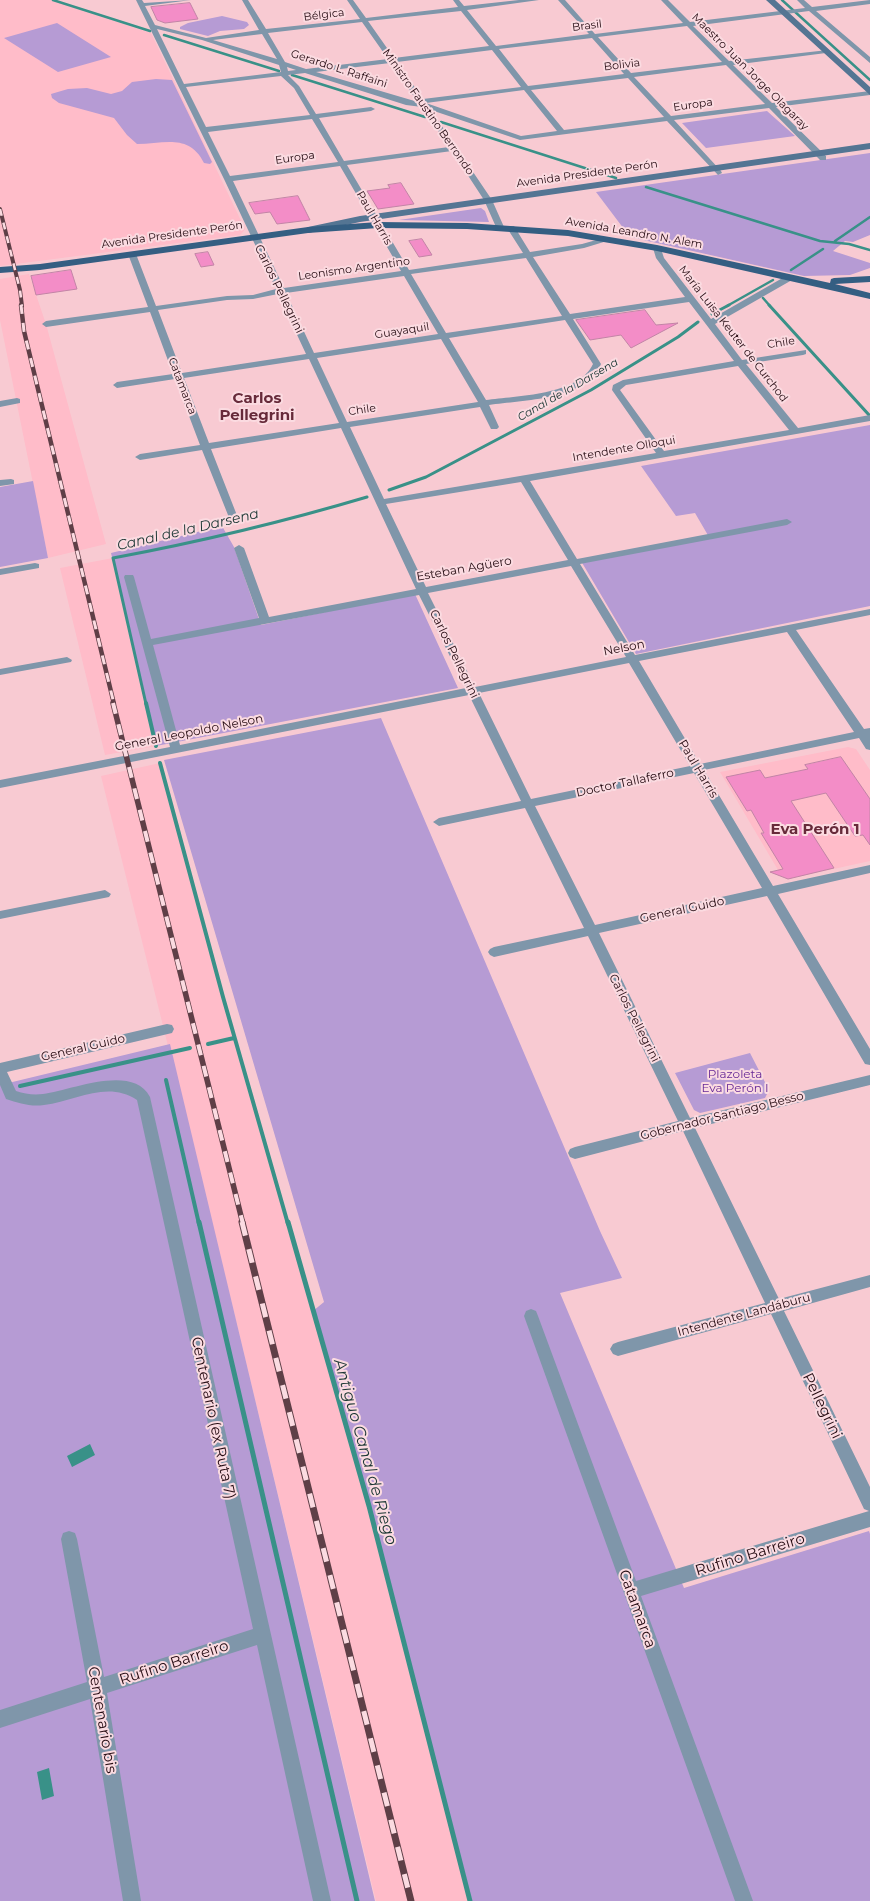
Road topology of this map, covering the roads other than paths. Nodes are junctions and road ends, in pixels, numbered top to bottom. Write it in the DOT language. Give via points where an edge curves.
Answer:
graph roads {
  1 [pos="188,0"];
  2 [pos="245,0"];
  3 [pos="350,0"];
  4 [pos="456,0"];
  5 [pos="536,0"];
  6 [pos="561,0"];
  7 [pos="664,0"];
  8 [pos="770,0"];
  9 [pos="800,0"];
  10 [pos="870,2"];
  11 [pos="140,3"];
  12 [pos="463,9"];
  13 [pos="810,9"];
  14 [pos="783,12"];
  15 [pos="364,20"];
  16 [pos="687,23"];
  17 [pos="151,26"];
  18 [pos="264,32"];
  19 [pos="592,35"];
  20 [pos="204,39"];
  21 [pos="493,47"];
  22 [pos="826,51"];
  23 [pos="391,60"];
  24 [pos="870,61"];
  25 [pos="282,63"];
  26 [pos="728,64"];
  27 [pos="307,70"];
  28 [pos="284,73"];
  29 [pos="264,76"];
  30 [pos="629,76"];
  31 [pos="181,86"];
  32 [pos="296,86"];
  33 [pos="526,88"];
  34 [pos="870,93"];
  35 [pos="422,103"];
  36 [pos="770,106"];
  37 [pos="371,109"];
  38 [pos="314,116"];
  39 [pos="669,119"];
  40 [pos="203,130"];
  41 [pos="562,133"];
  42 [pos="520,138"];
  43 [pos="870,146"];
  44 [pos="454,149"];
  45 [pos="870,151"];
  46 [pos="821,156"];
  47 [pos="342,163"];
  48 [pos="716,171"];
  49 [pos="228,179"];
  50 [pos="490,203"];
  51 [pos="376,221"];
  52 [pos="500,227"];
  53 [pos="511,228"];
  54 [pos="308,230"];
  55 [pos="254,236"];
  56 [pos="604,239"];
  57 [pos="657,248"];
  58 [pos="132,254"];
  59 [pos="530,255"];
  60 [pos="40,267"];
  61 [pos="0,270"];
  62 [pos="406,272"];
  63 [pos="0,275"];
  64 [pos="791,278"];
  65 [pos="870,280"];
  66 [pos="280,291"];
  67 [pos="870,295"];
  68 [pos="690,299"];
  69 [pos="152,309"];
  70 [pos="569,317"];
  71 [pos="46,324"];
  72 [pos="709,324"];
  73 [pos="443,336"];
  74 [pos="804,352"];
  75 [pos="310,356"];
  76 [pos="738,362"];
  77 [pos="179,376"];
  78 [pos="117,385"];
  79 [pos="17,401"];
  80 [pos="483,403"];
  81 [pos="0,404"];
  82 [pos="870,418"];
  83 [pos="344,425"];
  84 [pos="494,427"];
  85 [pos="796,432"];
  86 [pos="205,446"];
  87 [pos="662,455"];
  88 [pos="140,457"];
  89 [pos="524,480"];
  90 [pos="11,482"];
  91 [pos="0,483"];
  92 [pos="381,502"];
  93 [pos="233,518"];
  94 [pos="787,522"];
  95 [pos="239,548"];
  96 [pos="574,562"];
  97 [pos="35,566"];
  98 [pos="0,572"];
  99 [pos="129,576"];
  100 [pos="422,590"];
  101 [pos="870,612"];
  102 [pos="265,620"];
  103 [pos="790,629"];
  104 [pos="146,643"];
  105 [pos="67,660"];
  106 [pos="634,660"];
  107 [pos="0,672"];
  108 [pos="472,691"];
  109 [pos="383,709"];
  110 [pos="866,733"];
  111 [pos="870,746"];
  112 [pos="176,750"];
  113 [pos="698,768"];
  114 [pos="0,784"];
  115 [pos="528,803"];
  116 [pos="439,822"];
  117 [pos="870,869"];
  118 [pos="771,891"];
  119 [pos="105,894"];
  120 [pos="0,915"];
  121 [pos="590,930"];
  122 [pos="494,952"];
  123 [pos="166,1029"];
  124 [pos="870,1060"];
  125 [pos="0,1069"];
  126 [pos="870,1080"];
  127 [pos="687,1124"];
  128 [pos="575,1153"];
  129 [pos="870,1280"];
  130 [pos="774,1307"];
  131 [pos="531,1316"];
  132 [pos="618,1349"];
  133 [pos="870,1504"];
  134 [pos="870,1519"];
  135 [pos="69,1539"];
  136 [pos="630,1591"];
  137 [pos="262,1635"];
  138 [pos="97,1688"];
  139 [pos="0,1718"];
  140 [pos="132,1901"];
  141 [pos="322,1901"];
  142 [pos="744,1901"];
  1 -- 11 [label="street"];
  2 -- 18 [label="street"];
  3 -- 15 [label="street, Ministro Faustino Berrondo"];
  4 -- 12 [label="street"];
  5 -- 12 [label="street, Bélgica"];
  6 -- 19 [label="street"];
  7 -- 16 [label="street, Maestro Juan Jorge Olagaray"];
  8 -- 14 [label="main road"];
  9 -- 13 [label="street"];
  10 -- 13 [label="street, Brasil"];
  11 -- 17 [label="street, Carlos Pellegrini"];
  12 -- 15 [label="street, Bélgica"];
  12 -- 21 [label="street"];
  13 -- 14 [label="street, Brasil"];
  13 -- 24 [label="street" via="858,47"];
  14 -- 16 [label="street, Brasil"];
  14 -- 22 [label="main road"];
  15 -- 18 [label="street, Bélgica"];
  15 -- 23 [label="street, Ministro Faustino Berrondo"];
  16 -- 19 [label="street, Brasil"];
  16 -- 26 [label="street, Maestro Juan Jorge Olagaray"];
  17 -- 20 [label="street, Gerardo L. Raffaini"];
  17 -- 31 [label="street, Carlos Pellegrini"];
  18 -- 20 [label="street, Bélgica"];
  18 -- 25 [label="street"];
  19 -- 21 [label="street, Brasil"];
  19 -- 30 [label="street"];
  20 -- 25 [label="street, Gerardo L. Raffaini"];
  21 -- 23 [label="street, Brasil"];
  21 -- 33 [label="street"];
  22 -- 26 [label="street, Bolivia"];
  22 -- 34 [label="main road"];
  23 -- 27 [label="street, Brasil"];
  23 -- 35 [label="street, Ministro Faustino Berrondo"];
  25 -- 27 [label="street, Gerardo L. Raffaini"];
  25 -- 28 [label="street"];
  26 -- 30 [label="street, Bolivia"];
  26 -- 36 [label="street, Maestro Juan Jorge Olagaray"];
  27 -- 28 [label="street, Brasil"];
  27 -- 35 [label="street, Gerardo L. Raffaini" via="409,103"];
  28 -- 29 [label="street, Brasil"];
  28 -- 32 [label="street, Paul Harris"];
  29 -- 31 [label="street"];
  29 -- 32 [label="street"];
  30 -- 33 [label="street, Bolivia"];
  30 -- 39 [label="street"];
  31 -- 40 [label="street, Carlos Pellegrini"];
  32 -- 38 [label="street, Paul Harris"];
  33 -- 35 [label="street, Bolivia"];
  33 -- 41 [label="street"];
  34 -- 36 [label="street, Europa"];
  35 -- 42 [label="street, Gerardo L. Raffaini"];
  35 -- 44 [label="street, Ministro Faustino Berrondo"];
  36 -- 39 [label="street, Europa"];
  36 -- 46 [label="street, Maestro Juan Jorge Olagaray"];
  37 -- 38 [label="street"];
  38 -- 40 [label="street"];
  38 -- 47 [label="street, Paul Harris"];
  39 -- 41 [label="street, Europa"];
  39 -- 48 [label="street"];
  40 -- 49 [label="street, Carlos Pellegrini"];
  41 -- 42 [label="street, Europa"];
  43 -- 46 [label="main road, Avenida Presidente Perón"];
  44 -- 47 [label="street, Europa"];
  44 -- 50 [label="street, Ministro Faustino Berrondo"];
  45 -- 46 [label="main road, Avenida Presidente Perón"];
  46 -- 48 [label="main road, Avenida Presidente Perón"];
  47 -- 49 [label="street, Europa"];
  47 -- 51 [label="street, Paul Harris"];
  48 -- 50 [label="main road, Avenida Presidente Perón"];
  49 -- 55 [label="street, Carlos Pellegrini"];
  50 -- 51 [label="main road, Avenida Presidente Perón"];
  50 -- 52 [label="street, Ministro Faustino Berrondo"];
  51 -- 52 [label="main road, Avenida Leandro N. Alem"];
  51 -- 54 [label="main road, Avenida Presidente Perón"];
  51 -- 54 [label="main road, Avenida Presidente Perón"];
  51 -- 62 [label="street, Paul Harris"];
  52 -- 53 [label="main road, Avenida Leandro N. Alem"];
  53 -- 56 [label="main road, Avenida Leandro N. Alem"];
  53 -- 59 [label="street"];
  54 -- 55 [label="main road, Avenida Presidente Perón"];
  55 -- 58 [label="main road, Avenida Presidente Perón"];
  55 -- 66 [label="street, Carlos Pellegrini"];
  56 -- 57 [label="main road, Avenida Leandro N. Alem"];
  56 -- 59 [label="street, Leonismo Argentino" via="584,246"];
  57 -- 64 [label="main road, Avenida Leandro N. Alem"];
  57 -- 68 [label="street, María Luisa Keuter de Curchod" via="660,258"];
  58 -- 60 [label="main road, Avenida Presidente Perón"];
  58 -- 69 [label="street, Catamarca"];
  59 -- 62 [label="street, Leonismo Argentino"];
  59 -- 70 [label="street"];
  60 -- 61 [label="main road, Avenida Presidente Perón"];
  60 -- 63 [label="main road, Avenida Presidente Perón"];
  62 -- 66 [label="street, Leonismo Argentino"];
  62 -- 73 [label="street, Paul Harris"];
  64 -- 65 [label="main road, Avenida Leandro N. Alem"];
  64 -- 67 [label="main road, Avenida Leandro N. Alem"];
  64 -- 72 [label="street"];
  65 -- 67 [label="main road" via="867,288"];
  66 -- 69 [label="street, Leonismo Argentino"];
  66 -- 75 [label="street, Carlos Pellegrini"];
  68 -- 70 [label="street, Guayaquil"];
  68 -- 72 [label="street, María Luisa Keuter de Curchod"];
  69 -- 71 [label="street, Leonismo Argentino"];
  69 -- 77 [label="street, Catamarca"];
  70 -- 73 [label="street, Guayaquil"];
  70 -- 80 [label="street, Chile" via="597,364 592,375 563,391"];
  72 -- 76 [label="street, María Luisa Keuter de Curchod"];
  73 -- 75 [label="street, Guayaquil"];
  73 -- 80 [label="street, Paul Harris"];
  74 -- 76 [label="street, Chile"];
  75 -- 77 [label="street, Guayaquil"];
  75 -- 83 [label="street, Carlos Pellegrini"];
  76 -- 85 [label="street, María Luisa Keuter de Curchod"];
  76 -- 87 [label="street, Chile" via="623,383 616,387"];
  77 -- 78 [label="street, Guayaquil"];
  77 -- 86 [label="street, Catamarca"];
  79 -- 81 [label="street"];
  80 -- 83 [label="street, Chile"];
  80 -- 84 [label="street, Paul Harris"];
  82 -- 85 [label="street, Intendente Olloqui"];
  83 -- 86 [label="street, Chile"];
  83 -- 92 [label="street, Carlos Pellegrini"];
  85 -- 87 [label="street, Intendente Olloqui"];
  86 -- 88 [label="street, Chile"];
  86 -- 93 [label="street, Catamarca"];
  87 -- 89 [label="street, Intendente Olloqui"];
  89 -- 92 [label="street, Intendente Olloqui"];
  89 -- 96 [label="street, Paul Harris"];
  90 -- 91 [label="street"];
  92 -- 100 [label="street, Carlos Pellegrini"];
  94 -- 96 [label="street, Esteban Agüero"];
  95 -- 102 [label="street"];
  96 -- 100 [label="street, Esteban Agüero"];
  96 -- 106 [label="street, Paul Harris"];
  97 -- 98 [label="street"];
  99 -- 104 [label="street"];
  100 -- 102 [label="street, Esteban Agüero"];
  100 -- 108 [label="street, Carlos Pellegrini"];
  101 -- 103 [label="street, Nelson"];
  102 -- 104 [label="street, Esteban Agüero"];
  103 -- 106 [label="street, Nelson"];
  103 -- 110 [label="street"];
  104 -- 112 [label="street"];
  105 -- 107 [label="street"];
  106 -- 108 [label="street, Nelson"];
  106 -- 113 [label="street, Paul Harris"];
  108 -- 109 [label="street, Nelson"];
  108 -- 115 [label="street, Carlos Pellegrini"];
  109 -- 112 [label="street, General Leopoldo Nelson"];
  110 -- 111 [label="street"];
  110 -- 113 [label="street, Doctor Tallaferro"];
  112 -- 114 [label="street, General Leopoldo Nelson"];
  113 -- 115 [label="street, Doctor Tallaferro"];
  113 -- 118 [label="street, Paul Harris"];
  115 -- 116 [label="street, Doctor Tallaferro"];
  115 -- 121 [label="street, Carlos Pellegrini"];
  117 -- 118 [label="street, General Guido"];
  118 -- 121 [label="street, General Guido"];
  118 -- 124 [label="street, Paul Harris"];
  119 -- 120 [label="street"];
  121 -- 122 [label="street, General Guido"];
  121 -- 127 [label="street, Carlos Pellegrini"];
  123 -- 125 [label="street, General Guido"];
  125 -- 137 [label="street, Centenario (ex Ruta 7)" via="11,1095 22,1100 46,1099 114,1084 138,1092 143,1097"];
  126 -- 127 [label="street, Gobernador Santiago Besso"];
  127 -- 128 [label="street, Gobernador Santiago Besso"];
  127 -- 130 [label="street, Carlos Pellegrini"];
  129 -- 130 [label="street, Intendente Landáburu"];
  130 -- 132 [label="street, Intendente Landáburu"];
  130 -- 133 [label="street, Pellegrini"];
  131 -- 136 [label="street, Catamarca"];
  134 -- 136 [label="street, Rufino Barreiro"];
  135 -- 138 [label="street, Centenario bis"];
  136 -- 142 [label="street, Catamarca"];
  137 -- 138 [label="street, Rufino Barreiro"];
  137 -- 141 [label="street, Centenario (ex Ruta 7)"];
  138 -- 139 [label="street, Rufino Barreiro"];
  138 -- 140 [label="street, Centenario bis"];
}
